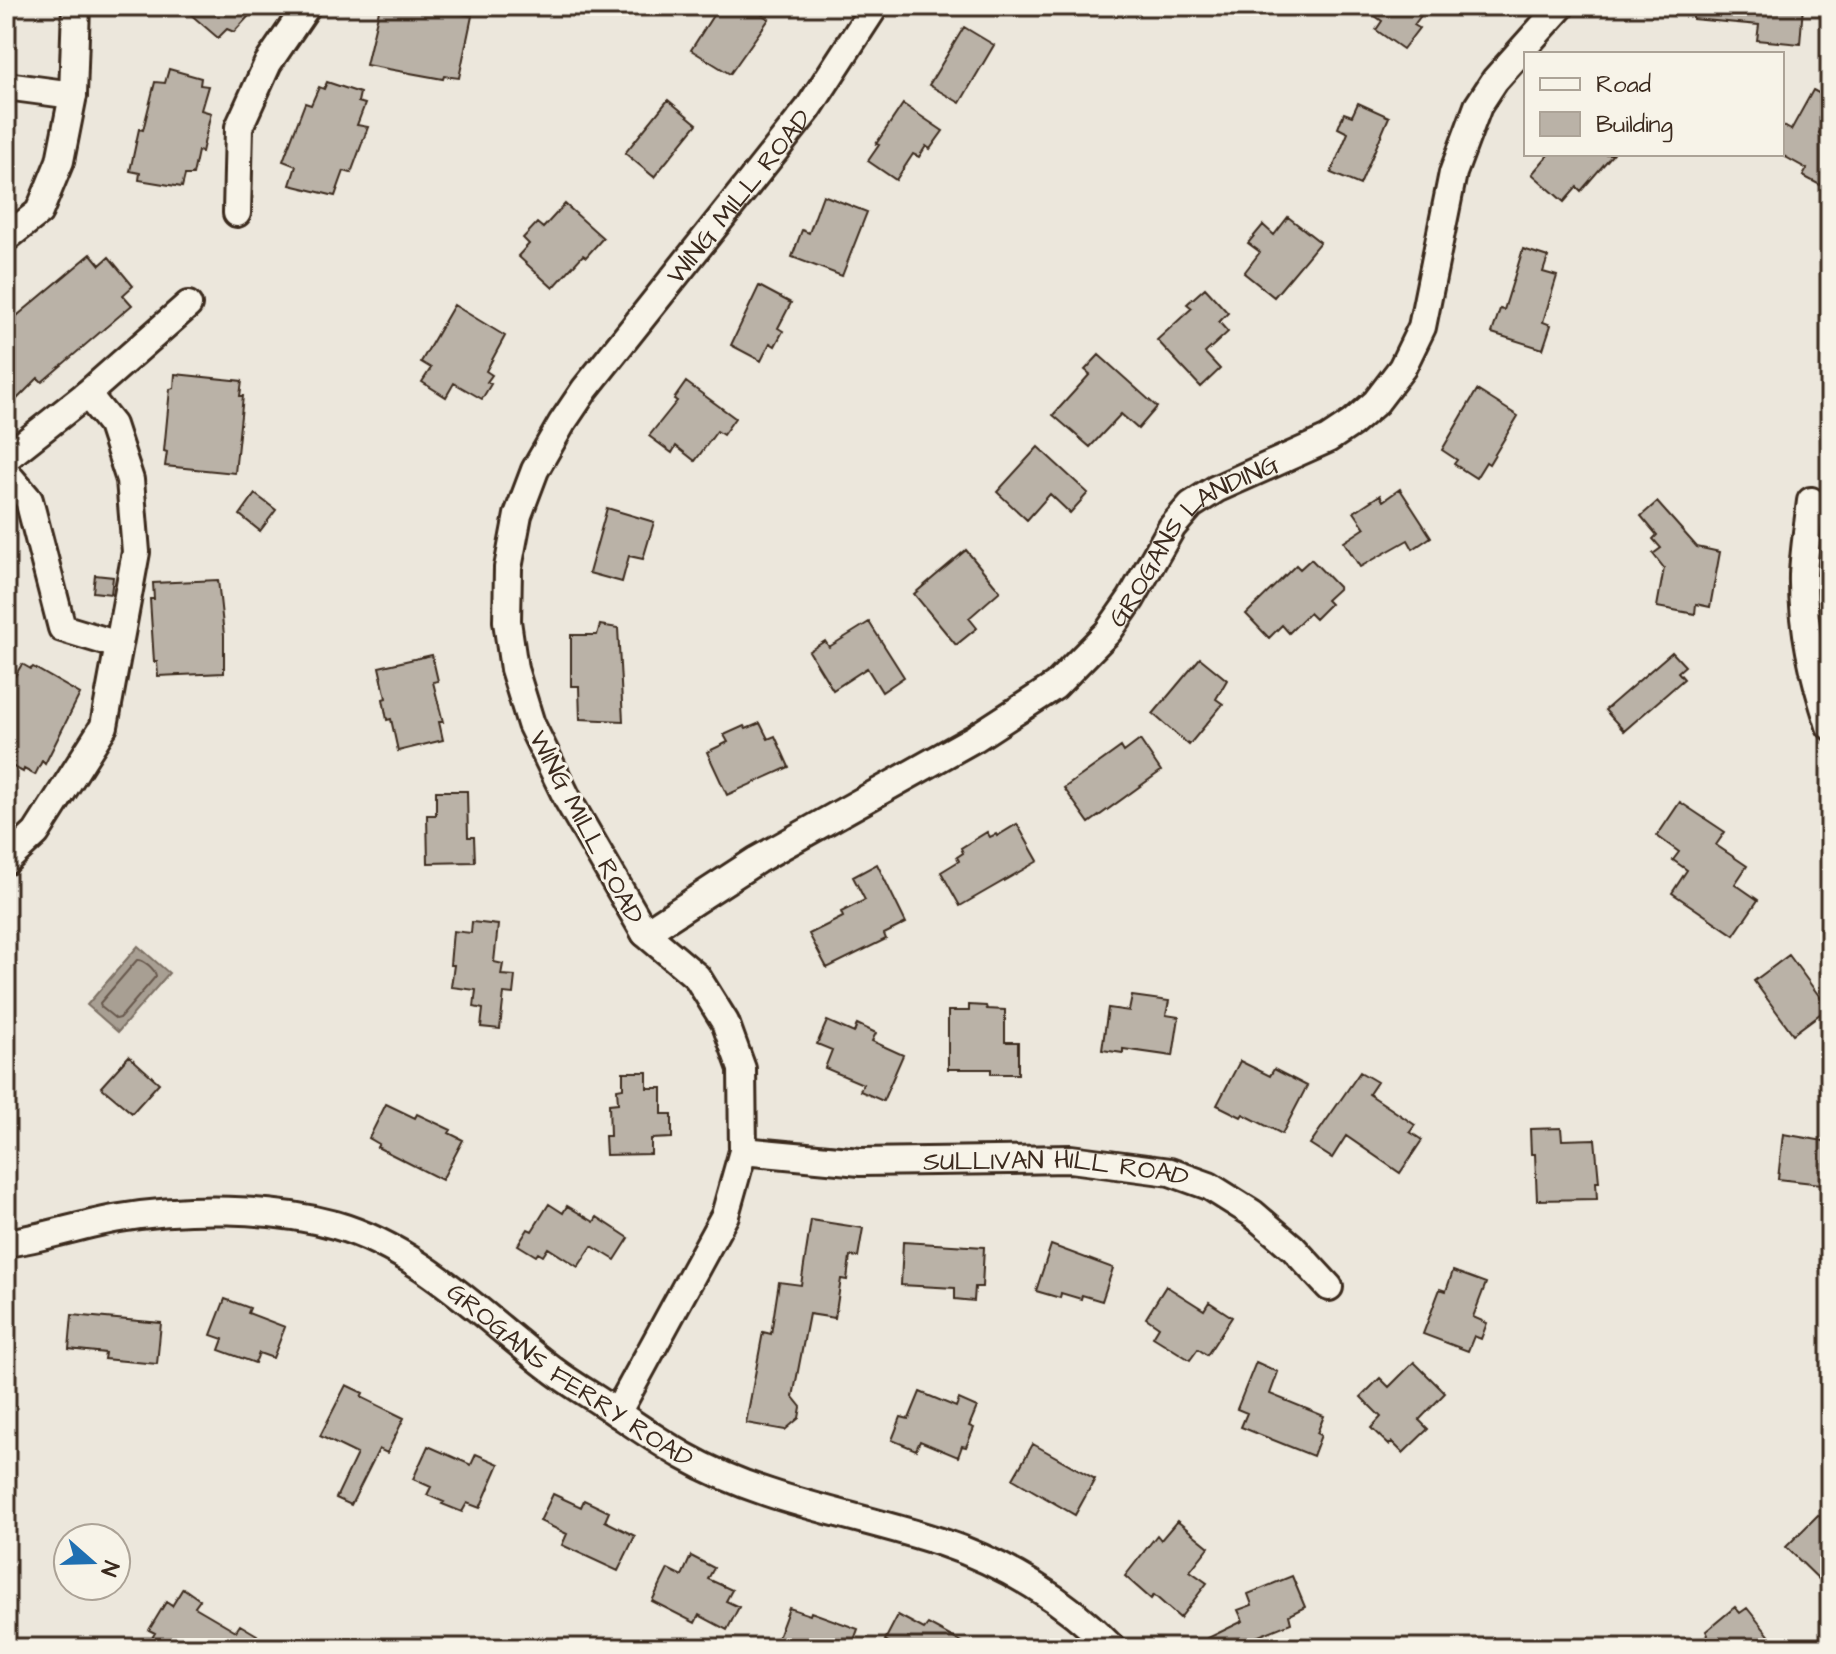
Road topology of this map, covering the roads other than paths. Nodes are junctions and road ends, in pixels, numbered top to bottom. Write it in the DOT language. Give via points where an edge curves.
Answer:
graph roads {
  1 [pos="76,6"];
  2 [pos="307,6"];
  3 [pos="875,6"];
  4 [pos="1561,6"];
  5 [pos="6,86"];
  6 [pos="73,95"];
  7 [pos="237,213"];
  8 [pos="6,238"];
  9 [pos="188,305"];
  10 [pos="87,394"];
  11 [pos="6,458"];
  12 [pos="6,473"];
  13 [pos="1811,501"];
  14 [pos="118,645"];
  15 [pos="1830,726"];
  16 [pos="6,861"];
  17 [pos="645,933"];
  18 [pos="743,1151"];
  19 [pos="6,1243"];
  20 [pos="1329,1287"];
  21 [pos="617,1413"];
  22 [pos="1112,1648"];
  1 -- 6 [label="street"];
  2 -- 7 [label="street" via="268,63 239,127"];
  3 -- 17 [label="street, WING MILL ROAD" via="808,109 585,389 535,470 518,515 508,568 507,621 514,669 531,724 568,800"];
  4 -- 17 [label="street, GROGANS LANDING" via="1478,106 1453,173 1422,327 1402,368 1376,402 1328,439 1191,505 1108,632 1055,686 975,738 757,860"];
  5 -- 6 [label="street"];
  6 -- 8 [label="street" via="60,161 39,212"];
  9 -- 10 [label="street"];
  10 -- 11 [label="street"];
  10 -- 14 [label="street" via="112,425 130,480 136,552"];
  12 -- 14 [label="street" via="29,500 62,628"];
  13 -- 15 [label="street" via="1803,574 1805,627"];
  14 -- 16 [label="street" via="104,726 36,833"];
  17 -- 18 [label="street, WING MILL ROAD" via="697,977 725,1022 742,1069"];
  18 -- 20 [label="street, SULLIVAN HILL ROAD" via="860,1162 1071,1159 1170,1172 1209,1186 1252,1213"];
  18 -- 21 [label="street, WING MILL ROAD" via="725,1215"];
  19 -- 21 [label="street, GROGANS FERRY ROAD" via="120,1218 183,1212 272,1213 335,1225 423,1267 552,1370"];
  21 -- 22 [label="street, GROGANS FERRY ROAD" via="727,1478 943,1543 1002,1568 1058,1600"];
}
